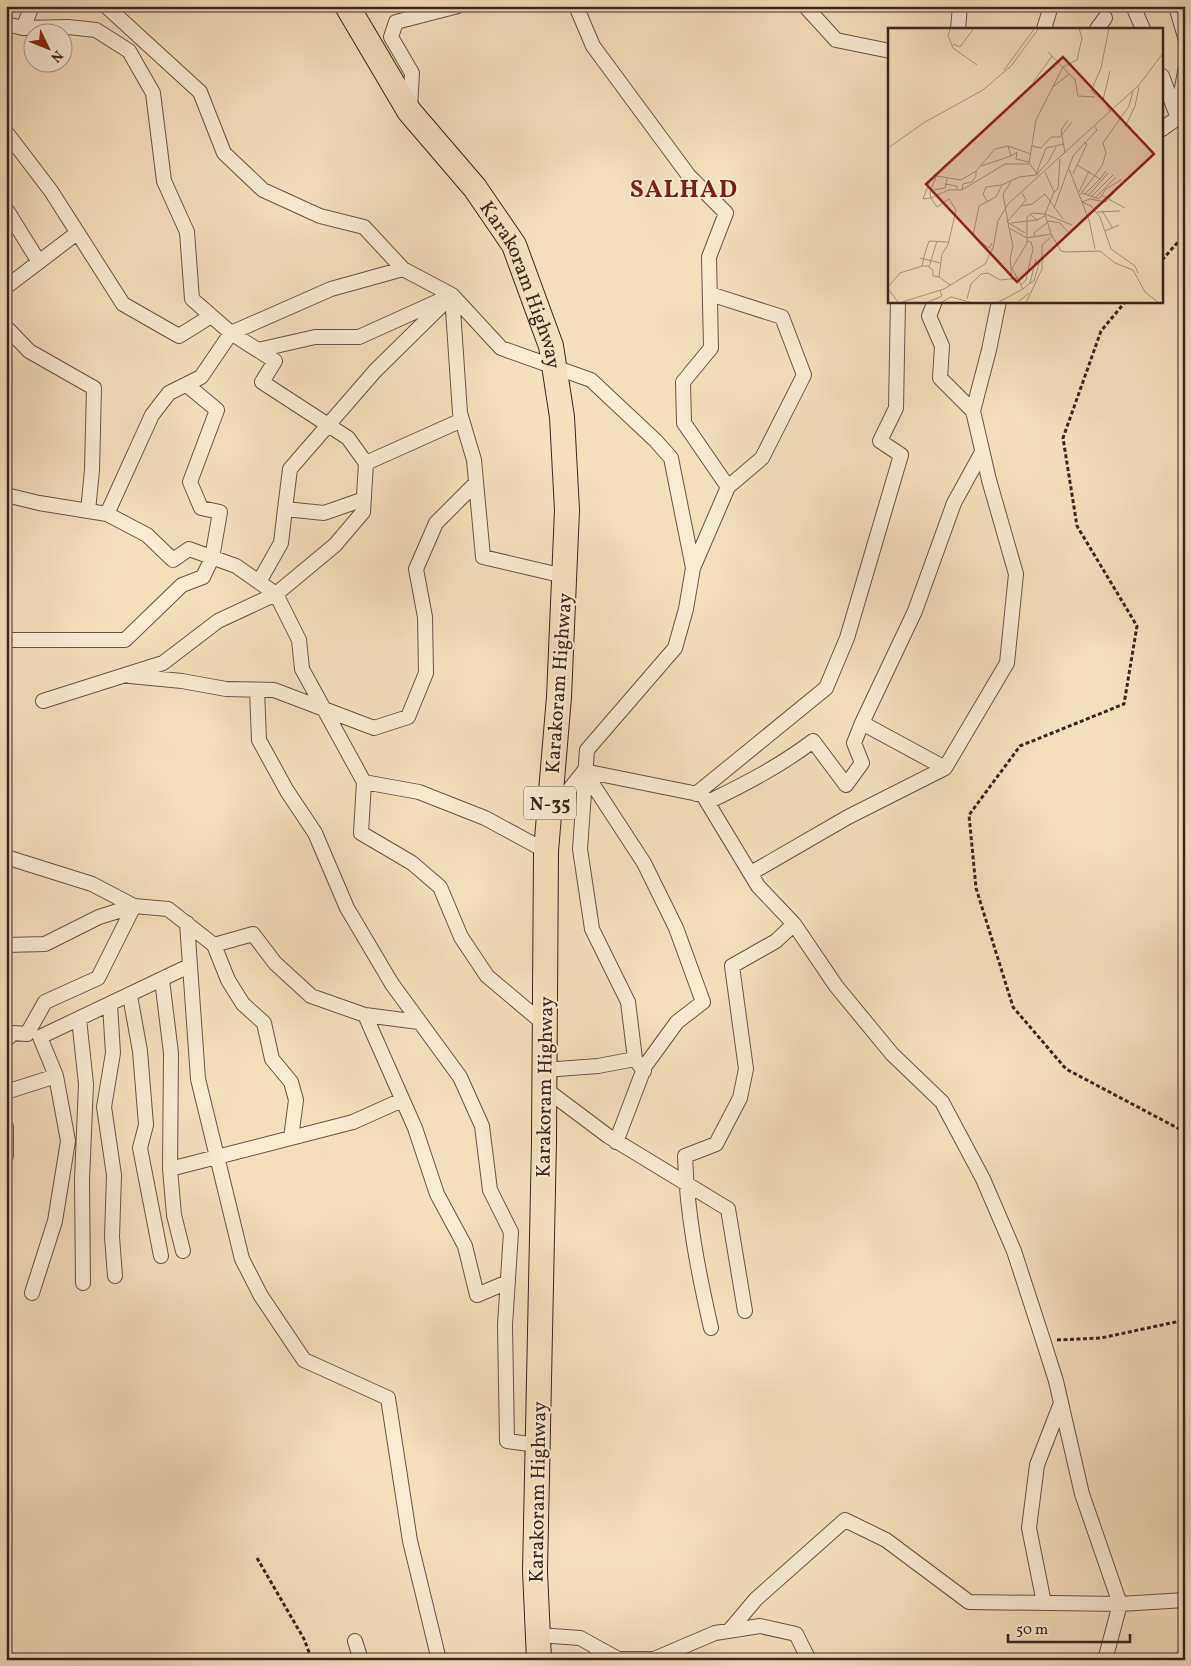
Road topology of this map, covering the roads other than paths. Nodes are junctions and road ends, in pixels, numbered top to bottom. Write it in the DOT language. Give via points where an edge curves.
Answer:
graph roads {
  1 [pos="32,6"];
  2 [pos="106,6"];
  3 [pos="348,6"];
  4 [pos="458,6"];
  5 [pos="576,6"];
  6 [pos="805,6"];
  7 [pos="960,6"];
  8 [pos="1051,6"];
  9 [pos="1133,6"];
  10 [pos="1176,6"];
  11 [pos="25,22"];
  12 [pos="6,24"];
  13 [pos="72,27"];
  14 [pos="22,28"];
  15 [pos="958,28"];
  16 [pos="1044,28"];
  17 [pos="1143,28"];
  18 [pos="1185,37"];
  19 [pos="888,51"];
  20 [pos="1185,72"];
  21 [pos="1164,81"];
  22 [pos="410,111"];
  23 [pos="1176,114"];
  24 [pos="1164,128"];
  25 [pos="6,132"];
  26 [pos="6,209"];
  27 [pos="78,233"];
  28 [pos="39,262"];
  29 [pos="403,269"];
  30 [pos="7,284"];
  31 [pos="710,294"];
  32 [pos="452,295"];
  33 [pos="898,302"];
  34 [pos="935,302"];
  35 [pos="999,302"];
  36 [pos="211,316"];
  37 [pos="6,326"];
  38 [pos="231,333"];
  39 [pos="258,350"];
  40 [pos="554,368"];
  41 [pos="186,384"];
  42 [pos="973,411"];
  43 [pos="462,420"];
  44 [pos="328,425"];
  45 [pos="982,452"];
  46 [pos="366,462"];
  47 [pos="476,483"];
  48 [pos="728,487"];
  49 [pos="6,495"];
  50 [pos="364,499"];
  51 [pos="285,509"];
  52 [pos="88,511"];
  53 [pos="107,514"];
  54 [pos="212,558"];
  55 [pos="693,568"];
  56 [pos="564,576"];
  57 [pos="259,582"];
  58 [pos="276,594"];
  59 [pos="7,640"];
  60 [pos="122,675"];
  61 [pos="257,690"];
  62 [pos="43,701"];
  63 [pos="326,710"];
  64 [pos="862,723"];
  65 [pos="945,768"];
  66 [pos="584,771"];
  67 [pos="364,782"];
  68 [pos="696,794"];
  69 [pos="708,802"];
  70 [pos="549,816"];
  71 [pos="546,851"];
  72 [pos="6,857"];
  73 [pos="751,873"];
  74 [pos="134,906"];
  75 [pos="187,923"];
  76 [pos="794,924"];
  77 [pos="6,945"];
  78 [pos="214,945"];
  79 [pos="189,966"];
  80 [pos="162,980"];
  81 [pos="130,996"];
  82 [pos="110,1005"];
  83 [pos="365,1015"];
  84 [pos="79,1019"];
  85 [pos="419,1022"];
  86 [pos="544,1024"];
  87 [pos="6,1040"];
  88 [pos="635,1058"];
  89 [pos="644,1070"];
  90 [pos="56,1076"];
  91 [pos="544,1079"];
  92 [pos="6,1092"];
  93 [pos="402,1100"];
  94 [pos="6,1127"];
  95 [pos="291,1138"];
  96 [pos="616,1142"];
  97 [pos="6,1156"];
  98 [pos="217,1157"];
  99 [pos="170,1168"];
  100 [pos="686,1184"];
  101 [pos="183,1252"];
  102 [pos="161,1256"];
  103 [pos="115,1276"];
  104 [pos="508,1282"];
  105 [pos="84,1283"];
  106 [pos="32,1293"];
  107 [pos="745,1311"];
  108 [pos="711,1328"];
  109 [pos="1061,1402"];
  110 [pos="537,1444"];
  111 [pos="1185,1600"];
  112 [pos="1044,1603"];
  113 [pos="1120,1604"];
  114 [pos="729,1631"];
  115 [pos="538,1635"];
  116 [pos="355,1641"];
  117 [pos="591,1644"];
  118 [pos="636,1659"];
  119 [pos="655,1659"];
  120 [pos="361,1660"];
  121 [pos="439,1660"];
  122 [pos="539,1660"];
  123 [pos="597,1660"];
  124 [pos="809,1660"];
  125 [pos="1105,1660"];
  1 -- 11 [label="street"];
  2 -- 29 [label="street" via="200,92 224,153 263,190 320,216 364,227"];
  3 -- 22 [label="highway, Karakoram Highway / N-35"];
  4 -- 22 [label="street" via="396,22 391,37 412,73"];
  5 -- 31 [label="street" via="593,46 689,176 726,213 709,257"];
  6 -- 19 [label="street" via="836,40"];
  7 -- 15 [label="street"];
  8 -- 16 [label="street"];
  9 -- 17 [label="street"];
  10 -- 18 [label="street"];
  12 -- 14 [label="street"];
  13 -- 36 [label="street" via="96,30 129,51 153,93 164,181 187,232 192,299"];
  20 -- 23 [label="street"];
  21 -- 23 [label="street"];
  22 -- 40 [label="highway, Karakoram Highway / N-35" via="475,188 514,245 551,346"];
  23 -- 24 [label="street" via="1176,119"];
  25 -- 27 [label="street"];
  26 -- 28 [label="street"];
  27 -- 28 [label="street"];
  27 -- 36 [label="street" via="123,304 180,336"];
  28 -- 30 [label="street"];
  29 -- 32 [label="street"];
  29 -- 38 [label="street" via="331,289"];
  31 -- 48 [label="street" via="711,348 683,382 684,423"];
  31 -- 48 [label="street" via="782,317 804,375 762,458"];
  32 -- 39 [label="street" via="359,337 315,337"];
  32 -- 40 [label="street" via="501,348"];
  32 -- 43 [label="street"];
  32 -- 44 [label="street" via="375,371"];
  33 -- 68 [label="street" via="896,408 880,441 901,455 847,638 826,688"];
  34 -- 42 [label="street" via="929,316 942,346 940,378"];
  35 -- 42 [label="street"];
  36 -- 38 [label="street"];
  37 -- 52 [label="street" via="29,351 94,388"];
  38 -- 39 [label="street"];
  38 -- 41 [label="street" via="201,378"];
  39 -- 44 [label="street" via="275,360 262,382"];
  40 -- 55 [label="street" via="591,380 671,458"];
  40 -- 56 [label="highway, Karakoram Highway / N-35" via="562,417 568,510"];
  41 -- 53 [label="street" via="169,393 152,415"];
  41 -- 54 [label="street" via="217,410 190,482 201,508 220,512"];
  42 -- 45 [label="street"];
  43 -- 46 [label="street"];
  43 -- 47 [label="street" via="474,460"];
  44 -- 46 [label="street" via="348,438"];
  44 -- 51 [label="street" via="290,469"];
  45 -- 64 [label="street" via="954,503 915,611"];
  45 -- 65 [label="street" via="1016,574 1007,663"];
  46 -- 50 [label="street"];
  47 -- 56 [label="street" via="483,557"];
  47 -- 63 [label="street" via="436,523 416,569 425,617 426,673 408,716 374,728"];
  48 -- 55 [label="street"];
  49 -- 52 [label="street"];
  50 -- 51 [label="street" via="324,513"];
  50 -- 58 [label="street" via="363,512 335,545"];
  51 -- 57 [label="street" via="281,543"];
  52 -- 53 [label="street"];
  53 -- 54 [label="street" via="147,535 173,560 189,549"];
  54 -- 57 [label="street" via="236,566"];
  54 -- 59 [label="street" via="203,577 182,585 125,640"];
  55 -- 66 [label="street" via="675,648 586,750"];
  56 -- 70 [label="highway, Karakoram Highway / N-35" via="559,697"];
  57 -- 58 [label="street"];
  58 -- 60 [label="street" via="218,621 163,663"];
  58 -- 63 [label="street" via="299,640 302,669"];
  60 -- 61 [label="street"];
  60 -- 62 [label="street"];
  61 -- 63 [label="street" via="274,690"];
  61 -- 85 [label="street" via="259,740 315,833 347,908 392,984"];
  63 -- 67 [label="street"];
  64 -- 65 [label="street"];
  64 -- 69 [label="street" via="854,744 862,763 846,785 813,741 760,776"];
  65 -- 73 [label="street" via="848,817"];
  66 -- 68 [label="street"];
  66 -- 70 [label="street"];
  66 -- 88 [label="street" via="580,849 592,929 628,1002"];
  66 -- 89 [label="street" via="644,863 676,928 703,1002 677,1022"];
  67 -- 71 [label="street" via="420,792 486,818"];
  67 -- 86 [label="street" via="361,833 412,863 440,887 461,937 487,976"];
  68 -- 69 [label="street" via="703,795"];
  69 -- 73 [label="street"];
  70 -- 71 [label="highway, Karakoram Highway / N-35"];
  71 -- 86 [label="highway, Karakoram Highway / N-35"];
  72 -- 74 [label="street" via="92,884"];
  73 -- 76 [label="street" via="758,886"];
  74 -- 75 [label="street" via="168,909"];
  74 -- 77 [label="street" via="99,917 45,944"];
  74 -- 87 [label="street" via="98,978 45,1002 27,1034 13,1033"];
  75 -- 78 [label="street"];
  75 -- 79 [label="street"];
  76 -- 100 [label="street" via="776,941 732,966 746,1068 742,1091 716,1144 685,1156"];
  76 -- 109 [label="street" via="836,986 867,1024 892,1054 942,1102 983,1179 1014,1252"];
  78 -- 83 [label="street" via="252,934 275,962 311,996"];
  78 -- 95 [label="street" via="228,980 244,1004 264,1023 272,1060 291,1082 296,1100"];
  79 -- 80 [label="street"];
  79 -- 98 [label="street" via="198,1079"];
  80 -- 81 [label="street"];
  80 -- 99 [label="street" via="171,1053"];
  81 -- 82 [label="street"];
  81 -- 102 [label="street" via="140,1051 146,1126 140,1148"];
  82 -- 84 [label="street"];
  82 -- 103 [label="street" via="113,1053 104,1107 114,1175 112,1237"];
  83 -- 85 [label="street"];
  83 -- 93 [label="street"];
  84 -- 90 [label="street" via="40,1037"];
  84 -- 105 [label="street" via="86,1084 82,1180"];
  85 -- 104 [label="street" via="460,1077 482,1126 490,1190 511,1232"];
  86 -- 91 [label="highway, Karakoram Highway / N-35"];
  88 -- 89 [label="street"];
  88 -- 91 [label="street"];
  89 -- 96 [label="street"];
  90 -- 92 [label="street"];
  90 -- 106 [label="street" via="68,1141 55,1221"];
  91 -- 96 [label="street"];
  91 -- 110 [label="highway, Karakoram Highway / N-35"];
  93 -- 95 [label="street" via="353,1122"];
  93 -- 104 [label="street" via="437,1194 465,1246 477,1296"];
  94 -- 97 [label="street"];
  95 -- 98 [label="street"];
  96 -- 100 [label="street"];
  98 -- 99 [label="street"];
  98 -- 121 [label="street" via="242,1259 261,1296 304,1360 388,1398 410,1540"];
  99 -- 101 [label="street" via="174,1215"];
  100 -- 107 [label="street" via="728,1209"];
  100 -- 108 [label="street" via="695,1257"];
  104 -- 110 [label="street" via="505,1324 508,1441"];
  109 -- 112 [label="street" via="1037,1465 1029,1528"];
  109 -- 113 [label="street" via="1082,1494"];
  110 -- 115 [label="highway, Karakoram Highway / N-35" via="535,1571"];
  111 -- 113 [label="street"];
  112 -- 113 [label="street"];
  112 -- 114 [label="street" via="969,1602 886,1540 845,1520 756,1599"];
  113 -- 125 [label="street"];
  114 -- 119 [label="street" via="714,1633"];
  114 -- 124 [label="street" via="760,1626 796,1634"];
  115 -- 117 [label="street" via="580,1638"];
  115 -- 122 [label="highway, Karakoram Highway / N-35"];
  116 -- 120 [label="street"];
  117 -- 118 [label="street" via="618,1659"];
  117 -- 123 [label="lane"];
  118 -- 119 [label="street"];
}
